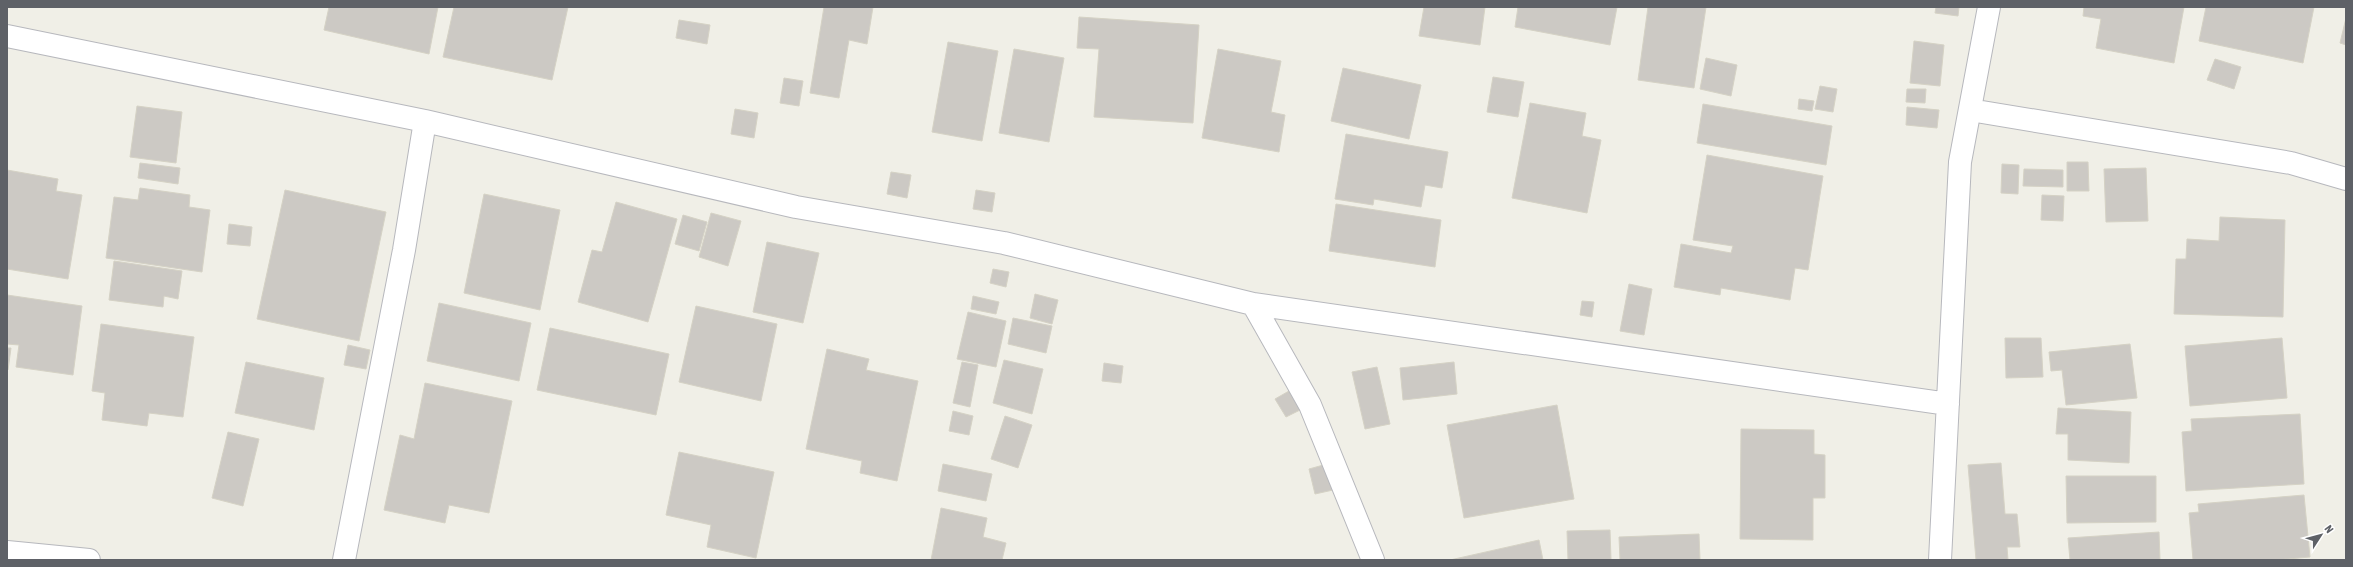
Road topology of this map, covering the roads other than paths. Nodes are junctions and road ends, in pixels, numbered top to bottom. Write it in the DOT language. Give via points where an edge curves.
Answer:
graph roads {
  1 [pos="1989,7"];
  2 [pos="7,36"];
  3 [pos="1970,110"];
  4 [pos="425,121"];
  5 [pos="2346,179"];
  6 [pos="1253,304"];
  7 [pos="1948,404"];
  8 [pos="7,552"];
  9 [pos="89,560"];
  10 [pos="344,560"];
  11 [pos="1373,560"];
  12 [pos="1940,560"];
  1 -- 3 [label="street"];
  2 -- 4 [label="street"];
  3 -- 5 [label="street" via="2291,163"];
  3 -- 7 [label="street" via="1960,162"];
  4 -- 6 [label="street" via="796,207 1004,243"];
  4 -- 10 [label="street" via="404,250"];
  6 -- 7 [label="street"];
  6 -- 11 [label="street" via="1310,405"];
  7 -- 12 [label="street"];
  8 -- 9 [label="street"];
}
